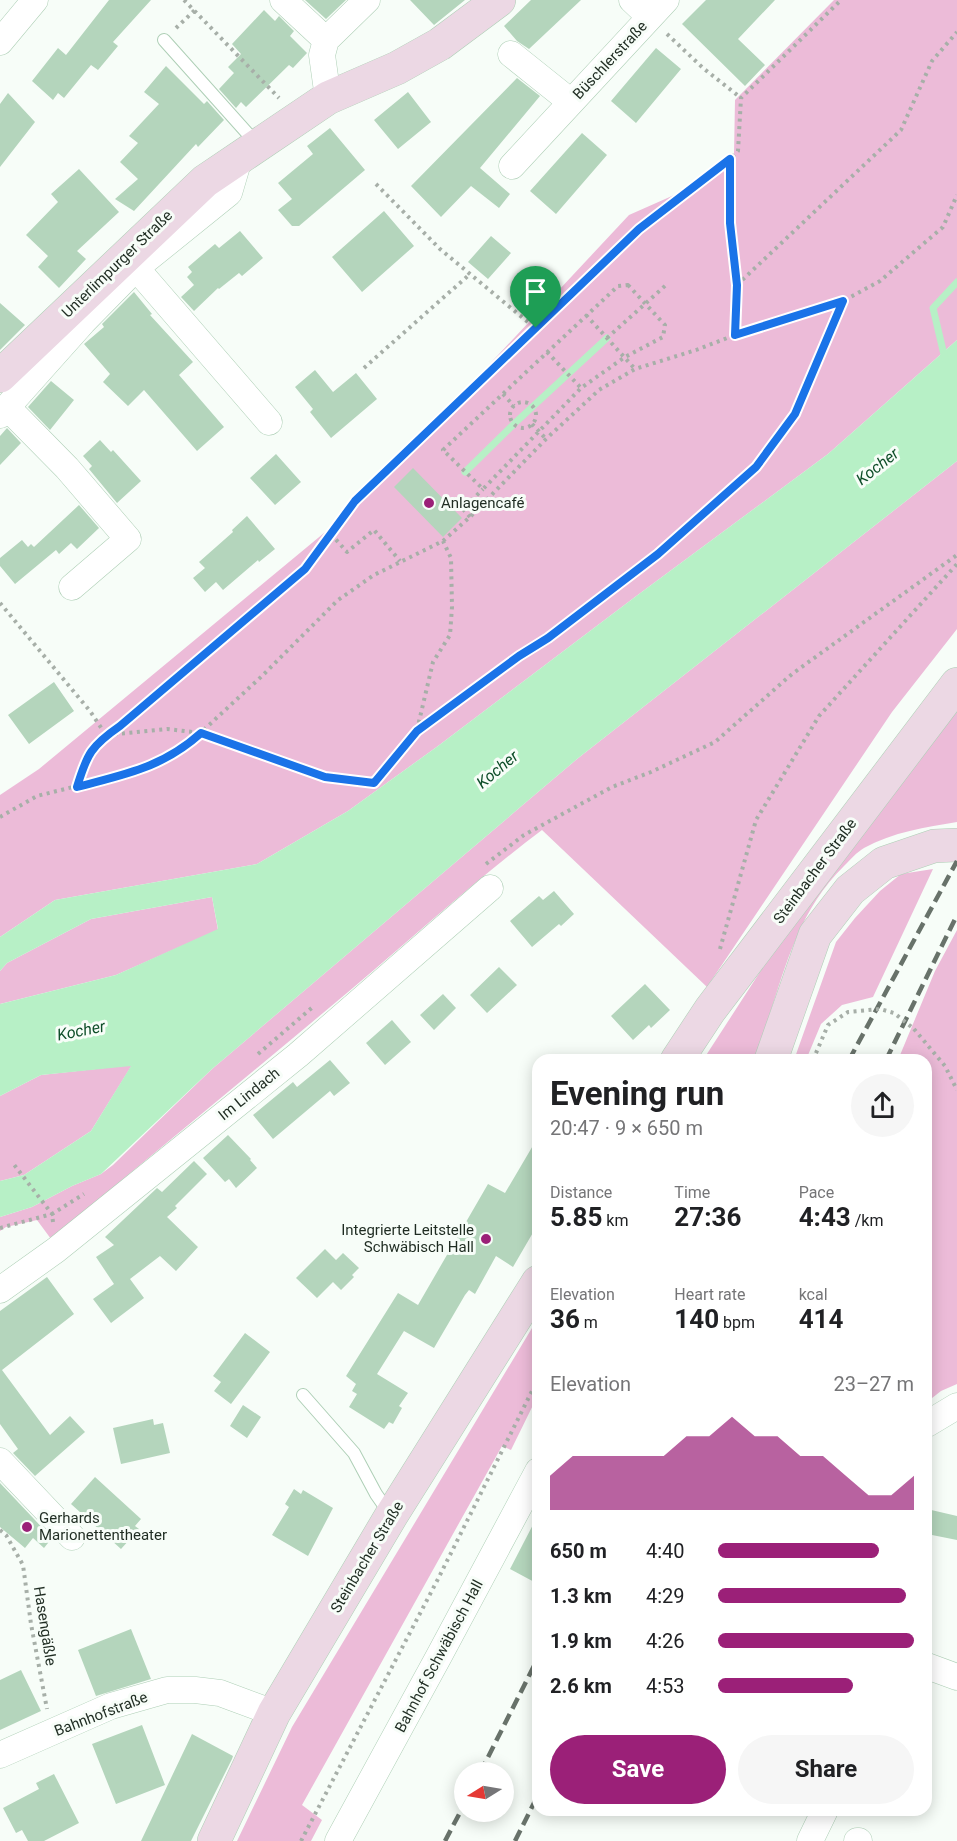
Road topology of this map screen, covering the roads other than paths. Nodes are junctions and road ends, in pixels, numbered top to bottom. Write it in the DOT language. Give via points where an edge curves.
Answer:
graph roads {
  1 [pos="35,0"];
  2 [pos="283,0"];
  3 [pos="367,0"];
  4 [pos="499,0"];
  5 [pos="649,6"];
  6 [pos="164,40"];
  7 [pos="326,40"];
  8 [pos="0,42"];
  9 [pos="511,54"];
  10 [pos="328,98"];
  11 [pos="571,102"];
  12 [pos="248,152"];
  13 [pos="512,166"];
  14 [pos="136,268"];
  15 [pos="0,376"];
  16 [pos="4,411"];
  17 [pos="269,422"];
  18 [pos="72,587"];
  19 [pos="957,684"];
  20 [pos="945,846"];
  21 [pos="490,888"];
  22 [pos="681,1054"];
  23 [pos="773,1054"];
  24 [pos="0,1290"];
  25 [pos="532,1292"];
  26 [pos="303,1395"];
  27 [pos="957,1406"];
  28 [pos="932,1421"];
  29 [pos="0,1461"];
  30 [pos="532,1482"];
  31 [pos="391,1516"];
  32 [pos="72,1537"];
  33 [pos="932,1668"];
  34 [pos="957,1677"];
  35 [pos="274,1713"];
  36 [pos="0,1755"];
  37 [pos="822,1816"];
  38 [pos="214,1841"];
  39 [pos="338,1841"];
  40 [pos="810,1841"];
  1 -- 8 [label="street"];
  2 -- 7 [label="street"];
  3 -- 7 [label="street"];
  4 -- 10 [label="street, Unterlimpurger Straße" via="440,44"];
  5 -- 11 [label="street, Büschlerstraße"];
  6 -- 12 [label="lane"];
  7 -- 10 [label="street" via="322,55"];
  9 -- 11 [label="street, Büschlerstraße"];
  10 -- 12 [label="street, Unterlimpurger Straße"];
  11 -- 13 [label="street, Büschlerstraße"];
  12 -- 14 [label="street, Unterlimpurger Straße" via="229,193"];
  12 -- 15 [label="street, Unterlimpurger Straße" via="205,181"];
  14 -- 16 [label="street, Unterlimpurger Straße"];
  14 -- 17 [label="street, Unterlimpurger Straße"];
  16 -- 18 [label="street, Unterlimpurger Straße" via="67,468 128,539"];
  19 -- 22 [label="street, Steinbacher Straße" via="710,1010"];
  20 -- 23 [label="street" via="884,863 850,890 815,935"];
  21 -- 24 [label="street, Im Lindach" via="298,1055 56,1250"];
  25 -- 31 [label="street, Steinbacher Straße"];
  26 -- 31 [label="lane" via="354,1453"];
  27 -- 28 [label="street"];
  29 -- 32 [label="street"];
  30 -- 39 [label="street, Bahnhof Schwäbisch Hall"];
  31 -- 35 [label="street, Steinbacher Straße"];
  33 -- 34 [label="street"];
  35 -- 36 [label="street, Bahnhofstraße" via="220,1693 167,1690 111,1706"];
  35 -- 38 [label="street, Steinbacher Straße"];
  37 -- 40 [label="street"];
}
